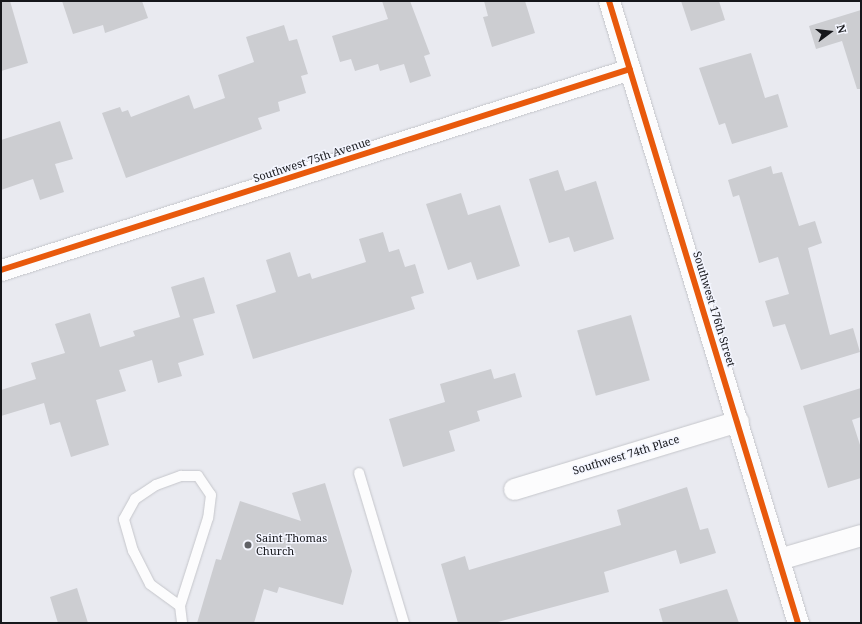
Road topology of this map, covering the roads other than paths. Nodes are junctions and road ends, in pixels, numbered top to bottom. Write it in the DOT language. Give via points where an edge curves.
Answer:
graph roads {
  1 [pos="609,1"];
  2 [pos="630,69"];
  3 [pos="1,270"];
  4 [pos="738,421"];
  5 [pos="359,473"];
  6 [pos="514,489"];
  7 [pos="861,535"];
  8 [pos="779,559"];
  9 [pos="180,606"];
  10 [pos="182,623"];
  11 [pos="404,623"];
  12 [pos="798,623"];
  1 -- 2 [label="street, Southwest 176th Street"];
  2 -- 3 [label="street, Southwest 75th Avenue"];
  2 -- 4 [label="street, Southwest 176th Street"];
  4 -- 6 [label="street, Southwest 74th Place"];
  4 -- 8 [label="street, Southwest 176th Street"];
  5 -- 11 [label="lane"];
  7 -- 8 [label="street"];
  8 -- 12 [label="street, Southwest 176th Street"];
  9 -- 9 [label="lane" via="208,518 211,496 198,476 181,476 156,484 136,499 124,519 134,551 150,584"];
  9 -- 10 [label="lane"];
}
